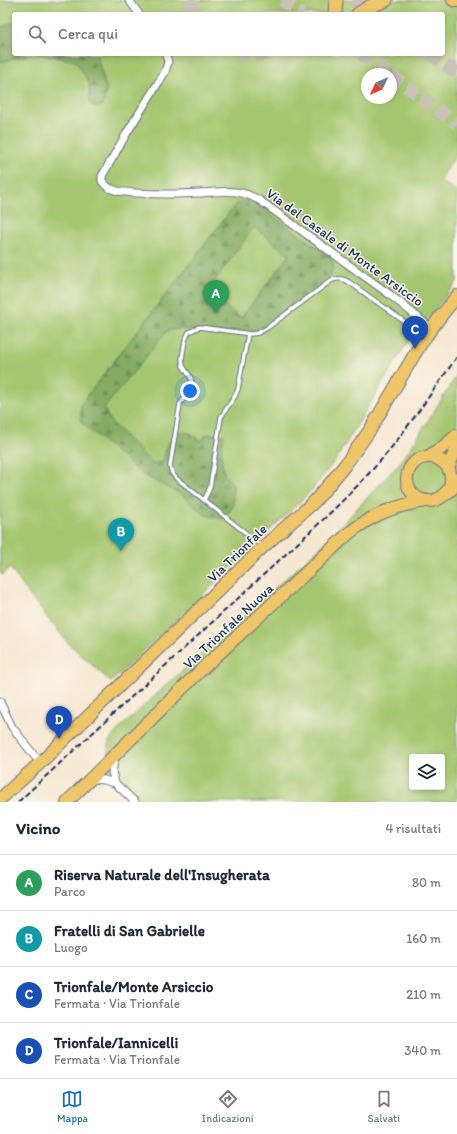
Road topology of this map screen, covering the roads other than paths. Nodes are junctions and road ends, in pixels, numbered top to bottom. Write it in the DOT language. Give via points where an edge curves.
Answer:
graph roads {
  1 [pos="129,0"];
  2 [pos="336,0"];
  3 [pos="386,0"];
  4 [pos="453,0"];
  5 [pos="457,1"];
  6 [pos="138,12"];
  7 [pos="335,12"];
  8 [pos="361,12"];
  9 [pos="166,56"];
  10 [pos="457,296"];
  11 [pos="428,333"];
  12 [pos="248,334"];
  13 [pos="457,435"];
  14 [pos="457,447"];
  15 [pos="427,457"];
  16 [pos="448,468"];
  17 [pos="457,480"];
  18 [pos="445,494"];
  19 [pos="204,500"];
  20 [pos="427,501"];
  21 [pos="263,548"];
  22 [pos="0,702"];
  23 [pos="116,755"];
  24 [pos="40,763"];
  25 [pos="91,779"];
  26 [pos="115,783"];
  27 [pos="0,799"];
  28 [pos="67,802"];
  29 [pos="135,802"];
  1 -- 6 [label="street"];
  2 -- 7 [label="highway"];
  3 -- 8 [label="highway"];
  4 -- 5 [label="main road"];
  9 -- 11 [label="street, Via del Casale di Monte Arsiccio" via="166,70 102,176 105,186 116,191 155,194 232,191 251,196 382,288"];
  10 -- 11 [label="main road, Via Trionfale"];
  11 -- 12 [label="lane" via="349,282 338,278 320,288 267,328 258,333"];
  11 -- 21 [label="main road, Via Trionfale" via="370,430 345,465 328,486"];
  12 -- 19 [label="lane" via="238,389 221,417 210,486"];
  12 -- 19 [label="lane" via="198,326 185,340 183,366 191,378 192,385 190,392 180,404 170,466 176,478"];
  13 -- 15 [label="main road"];
  14 -- 16 [label="main road"];
  15 -- 16 [label="main road" via="439,459"];
  15 -- 20 [label="main road" via="413,464 407,480 415,496"];
  16 -- 18 [label="main road" via="451,482"];
  17 -- 18 [label="highway"];
  18 -- 20 [label="main road" via="434,501"];
  19 -- 21 [label="lane"];
  20 -- 23 [label="main road, Via Trionfale Nuova" via="383,512 363,522 348,534 202,670"];
  21 -- 24 [label="main road, Via Trionfale"];
  22 -- 24 [label="street" via="12,727"];
  23 -- 25 [label="main road, Via Trionfale Nuova"];
  23 -- 26 [label="street" via="112,772"];
  24 -- 27 [label="main road, Via Trionfale"];
  25 -- 26 [label="street"];
  25 -- 28 [label="main road, Via Trionfale Nuova"];
  26 -- 29 [label="street"];
}
